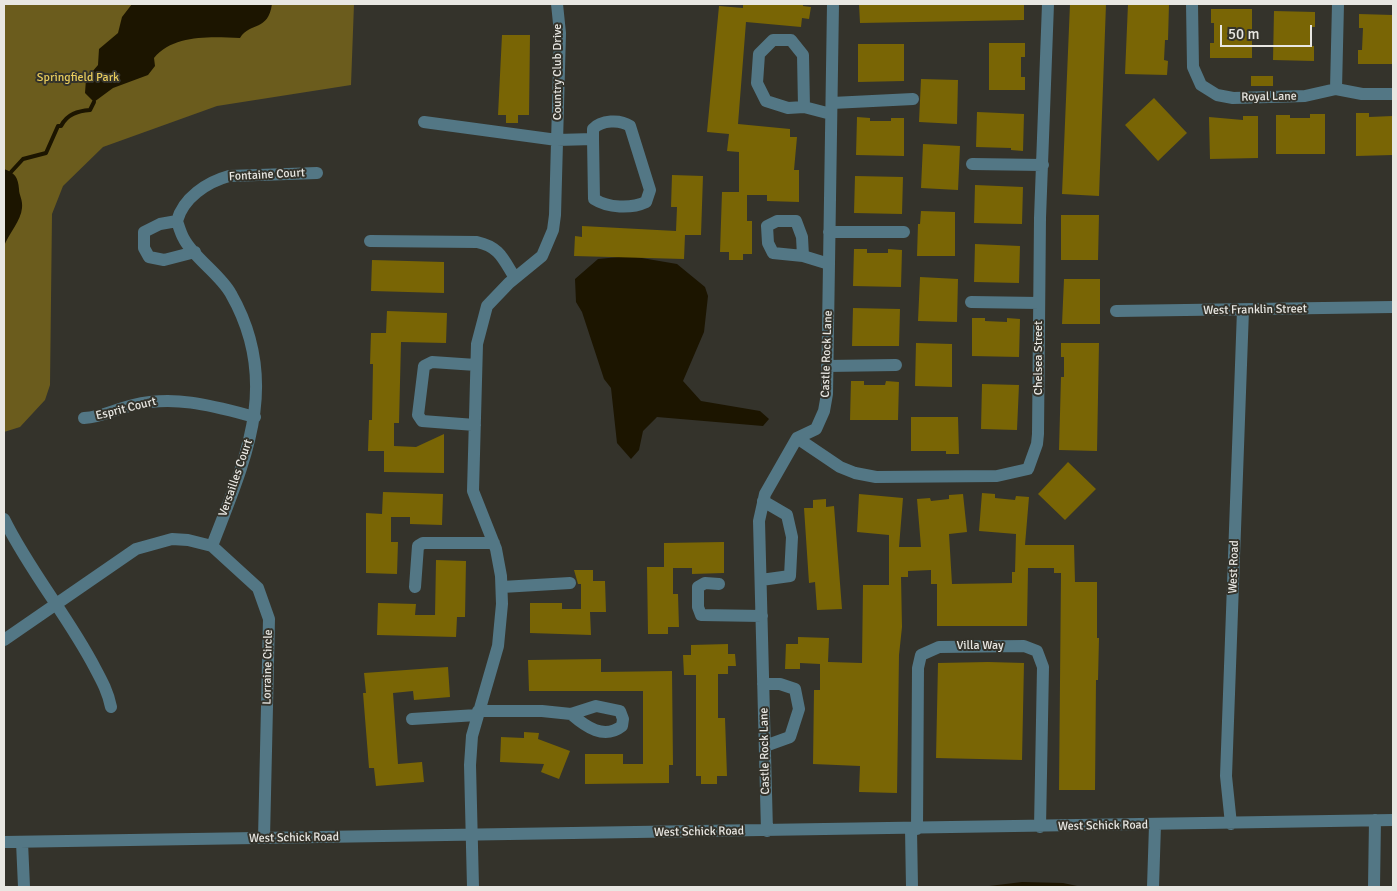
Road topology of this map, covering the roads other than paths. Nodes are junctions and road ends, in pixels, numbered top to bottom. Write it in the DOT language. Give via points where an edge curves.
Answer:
graph roads {
  1 [pos="556,4"];
  2 [pos="833,4"];
  3 [pos="1048,4"];
  4 [pos="1192,4"];
  5 [pos="1338,4"];
  6 [pos="1336,90"];
  7 [pos="1393,94"];
  8 [pos="913,99"];
  9 [pos="804,107"];
  10 [pos="832,108"];
  11 [pos="424,122"];
  12 [pos="593,138"];
  13 [pos="557,140"];
  14 [pos="972,164"];
  15 [pos="1043,165"];
  16 [pos="317,172"];
  17 [pos="177,221"];
  18 [pos="829,232"];
  19 [pos="904,232"];
  20 [pos="370,241"];
  21 [pos="195,252"];
  22 [pos="803,256"];
  23 [pos="829,264"];
  24 [pos="515,278"];
  25 [pos="971,302"];
  26 [pos="1039,303"];
  27 [pos="1393,307"];
  28 [pos="1242,310"];
  29 [pos="1116,311"];
  30 [pos="476,365"];
  31 [pos="896,365"];
  32 [pos="827,366"];
  33 [pos="255,417"];
  34 [pos="84,418"];
  35 [pos="475,426"];
  36 [pos="797,438"];
  37 [pos="763,501"];
  38 [pos="4,519"];
  39 [pos="494,542"];
  40 [pos="212,546"];
  41 [pos="761,580"];
  42 [pos="570,583"];
  43 [pos="719,584"];
  44 [pos="415,587"];
  45 [pos="502,587"];
  46 [pos="56,604"];
  47 [pos="762,616"];
  48 [pos="4,640"];
  49 [pos="764,684"];
  50 [pos="111,707"];
  51 [pos="477,713"];
  52 [pos="571,714"];
  53 [pos="412,719"];
  54 [pos="765,746"];
  55 [pos="1375,820"];
  56 [pos="1393,820"];
  57 [pos="1231,824"];
  58 [pos="1155,825"];
  59 [pos="1040,827"];
  60 [pos="914,829"];
  61 [pos="767,831"];
  62 [pos="470,835"];
  63 [pos="264,838"];
  64 [pos="4,842"];
  65 [pos="22,842"];
  66 [pos="24,887"];
  67 [pos="473,887"];
  68 [pos="912,887"];
  69 [pos="1153,887"];
  70 [pos="1374,887"];
  1 -- 13 [label="street, Country Club Drive" via="560,33"];
  2 -- 10 [label="street, Castle Rock Lane"];
  3 -- 15 [label="street, Chelsea Street"];
  4 -- 6 [label="street, Royal Lane" via="1193,67 1201,85 1218,95 1233,98 1305,96"];
  5 -- 6 [label="street"];
  6 -- 7 [label="street, Royal Lane"];
  8 -- 10 [label="street"];
  9 -- 9 [label="street" via="788,108 766,101 757,83 759,54 773,40 791,40 803,55"];
  9 -- 10 [label="street"];
  10 -- 18 [label="street, Castle Rock Lane"];
  11 -- 13 [label="street"];
  12 -- 12 [label="street" via="594,199 626,206 646,202 650,190 630,126 619,121 601,123 593,129"];
  12 -- 13 [label="street"];
  13 -- 24 [label="street, Country Club Drive" via="553,230 542,256"];
  14 -- 15 [label="street"];
  15 -- 26 [label="street, Chelsea Street"];
  16 -- 17 [label="street, Fontaine Court" via="229,176 216,180 198,190 180,211"];
  17 -- 21 [label="street, Versailles Court" via="184,241"];
  17 -- 21 [label="street" via="160,224 144,232 144,248 149,257 164,260"];
  18 -- 19 [label="street"];
  18 -- 23 [label="street, Castle Rock Lane"];
  20 -- 24 [label="street" via="477,242 491,245"];
  21 -- 33 [label="street, Versailles Court" via="231,292 242,318 254,359"];
  22 -- 23 [label="street"];
  23 -- 32 [label="street, Castle Rock Lane"];
  24 -- 30 [label="street, Country Club Drive" via="487,306 479,330"];
  25 -- 26 [label="street"];
  26 -- 36 [label="street, Chelsea Street" via="1038,434 1028,469 997,476 876,477 840,467"];
  27 -- 28 [label="street, West Franklin Street"];
  28 -- 29 [label="street, West Franklin Street"];
  28 -- 57 [label="street, West Road" via="1226,776"];
  30 -- 35 [label="street, Country Club Drive"];
  30 -- 35 [label="street" via="432,362 424,366 418,415 422,422"];
  31 -- 32 [label="street"];
  32 -- 36 [label="street, Castle Rock Lane" via="827,394 821,419 816,429"];
  33 -- 34 [label="street, Esprit Court" via="200,402 174,400 132,405"];
  33 -- 40 [label="street, Versailles Court" via="244,463"];
  35 -- 39 [label="street, Country Club Drive" via="473,491"];
  36 -- 37 [label="street, Castle Rock Lane"];
  37 -- 41 [label="street, Castle Rock Lane" via="759,520"];
  37 -- 41 [label="street" via="787,515 792,537 790,576"];
  38 -- 46 [label="street" via="20,551"];
  39 -- 44 [label="street" via="423,543 418,546 416,555"];
  39 -- 45 [label="street, Country Club Drive"];
  40 -- 46 [label="street, Lorraine Circle" via="172,539 150,544 118,561"];
  40 -- 63 [label="street, Lorraine Circle" via="258,588 269,619"];
  41 -- 47 [label="street, Castle Rock Lane"];
  42 -- 45 [label="street"];
  43 -- 47 [label="street" via="705,583 698,587 701,615"];
  45 -- 51 [label="street, Country Club Drive" via="498,646"];
  46 -- 48 [label="street, Lorraine Circle"];
  46 -- 50 [label="street" via="85,648"];
  47 -- 49 [label="street, Castle Rock Lane"];
  49 -- 54 [label="street, Castle Rock Lane"];
  49 -- 54 [label="street" via="780,684 795,689 799,709 790,737"];
  51 -- 52 [label="street" via="542,710"];
  51 -- 53 [label="street"];
  51 -- 62 [label="street, Country Club Drive" via="470,765"];
  54 -- 61 [label="street, Castle Rock Lane"];
  55 -- 56 [label="street, West Schick Road"];
  55 -- 57 [label="street, West Schick Road"];
  55 -- 70 [label="street"];
  57 -- 58 [label="street, West Schick Road"];
  58 -- 59 [label="street, West Schick Road"];
  58 -- 69 [label="street"];
  59 -- 60 [label="street, West Schick Road"];
  59 -- 60 [label="street, Villa Way" via="1043,667 1037,651 1024,646 939,647 921,655 918,668"];
  60 -- 61 [label="street, West Schick Road"];
  60 -- 68 [label="street"];
  61 -- 62 [label="street, West Schick Road"];
  62 -- 63 [label="street, West Schick Road"];
  62 -- 67 [label="street, Country Club Drive"];
  63 -- 65 [label="street, West Schick Road"];
  64 -- 65 [label="street, West Schick Road"];
  65 -- 66 [label="street"];
}
